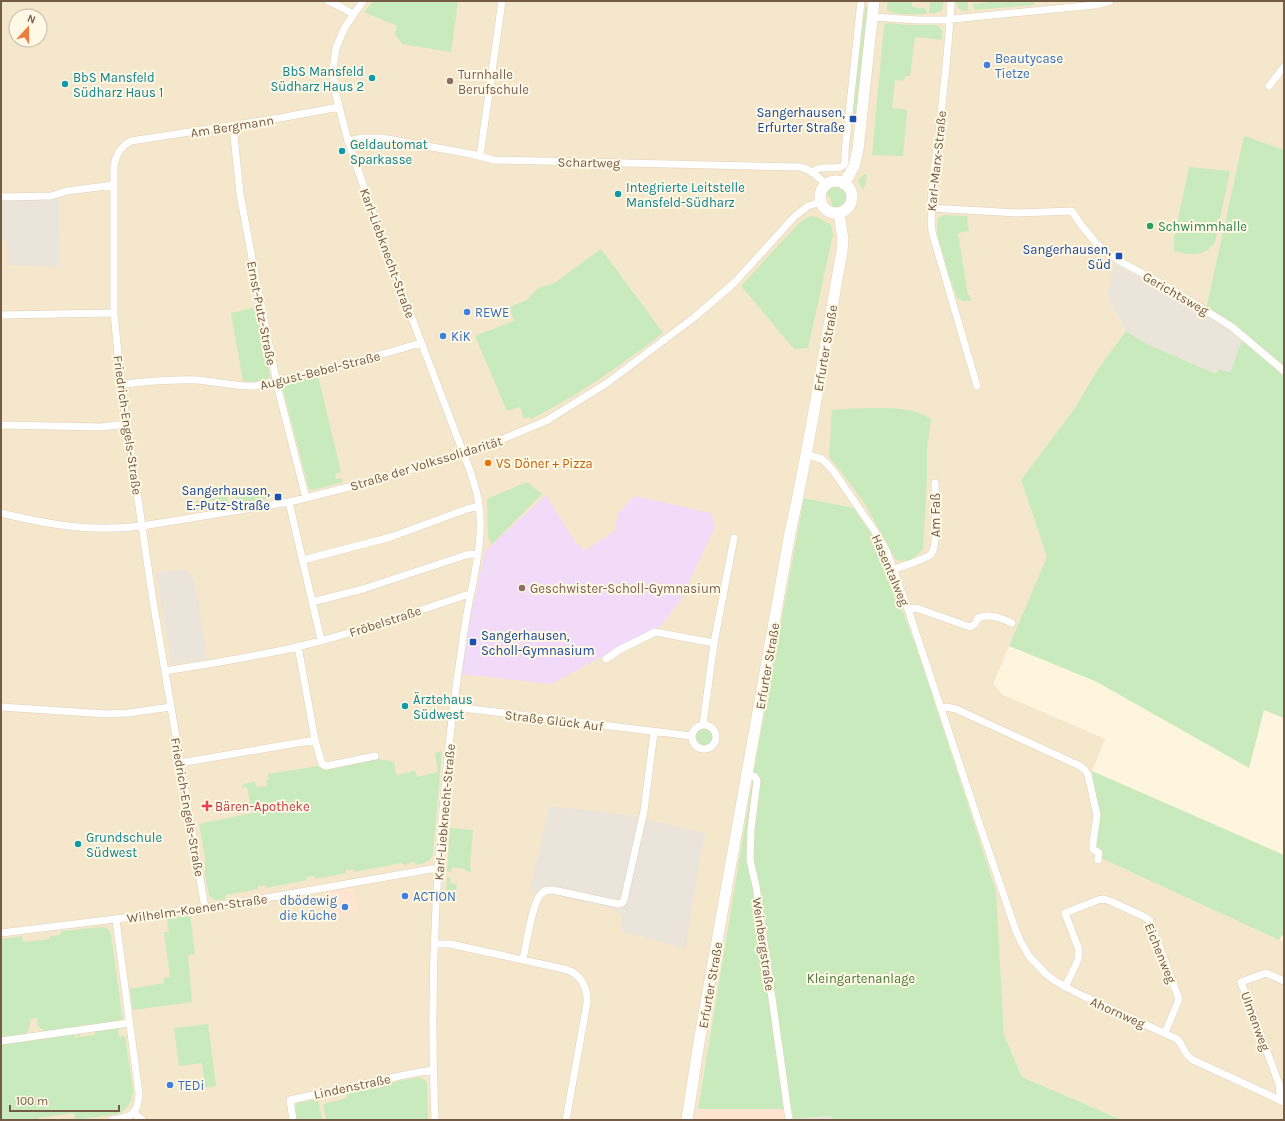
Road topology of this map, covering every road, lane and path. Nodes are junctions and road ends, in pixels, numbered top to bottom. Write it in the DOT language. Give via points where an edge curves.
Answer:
graph roads {
  1 [pos="328,1"];
  2 [pos="363,1"];
  3 [pos="502,1"];
  4 [pos="861,1"];
  5 [pos="874,1"];
  6 [pos="951,1"];
  7 [pos="1110,1"];
  8 [pos="353,14"];
  9 [pos="873,17"];
  10 [pos="950,19"];
  11 [pos="1284,67"];
  12 [pos="1269,86"];
  13 [pos="339,107"];
  14 [pos="233,126"];
  15 [pos="348,141"];
  16 [pos="125,144"];
  17 [pos="480,156"];
  18 [pos="812,172"];
  19 [pos="844,184"];
  20 [pos="826,185"];
  21 [pos="114,186"];
  22 [pos="1,197"];
  23 [pos="821,202"];
  24 [pos="931,208"];
  25 [pos="839,213"];
  26 [pos="114,313"];
  27 [pos="1,315"];
  28 [pos="421,342"];
  29 [pos="1284,371"];
  30 [pos="276,381"];
  31 [pos="122,384"];
  32 [pos="977,386"];
  33 [pos="127,424"];
  34 [pos="1,425"];
  35 [pos="463,454"];
  36 [pos="807,455"];
  37 [pos="935,483"];
  38 [pos="306,498"];
  39 [pos="289,502"];
  40 [pos="480,506"];
  41 [pos="1,513"];
  42 [pos="142,526"];
  43 [pos="734,538"];
  44 [pos="478,554"];
  45 [pos="303,560"];
  46 [pos="894,570"];
  47 [pos="470,595"];
  48 [pos="312,602"];
  49 [pos="908,610"];
  50 [pos="1012,623"];
  51 [pos="321,640"];
  52 [pos="714,643"];
  53 [pos="298,646"];
  54 [pos="606,659"];
  55 [pos="165,671"];
  56 [pos="1,707"];
  57 [pos="171,707"];
  58 [pos="454,707"];
  59 [pos="941,708"];
  60 [pos="703,725"];
  61 [pos="654,732"];
  62 [pos="692,736"];
  63 [pos="315,740"];
  64 [pos="375,756"];
  65 [pos="180,763"];
  66 [pos="748,774"];
  67 [pos="1098,860"];
  68 [pos="438,869"];
  69 [pos="999,882"];
  70 [pos="205,908"];
  71 [pos="116,920"];
  72 [pos="1,933"];
  73 [pos="434,944"];
  74 [pos="523,960"];
  75 [pos="1284,981"];
  76 [pos="1065,987"];
  77 [pos="129,1023"];
  78 [pos="1165,1033"];
  79 [pos="1,1041"];
  80 [pos="433,1070"];
  81 [pos="1282,1101"];
  82 [pos="134,1113"];
  83 [pos="112,1120"];
  84 [pos="142,1120"];
  85 [pos="293,1120"];
  86 [pos="435,1120"];
  87 [pos="566,1120"];
  88 [pos="687,1120"];
  89 [pos="789,1120"];
  1 -- 8 [label="street"];
  2 -- 8 [label="street, Karl-Liebknecht-Straße"];
  3 -- 17 [label="street"];
  4 -- 18 [label="street" via="845,162 840,167 820,168"];
  5 -- 9 [label="main road"];
  6 -- 10 [label="street, Karl-Marx-Straße"];
  7 -- 10 [label="street" via="1095,5"];
  8 -- 13 [label="street, Karl-Liebknecht-Straße" via="340,39 334,59 333,82"];
  9 -- 10 [label="street"];
  9 -- 19 [label="main road" via="858,149 854,166"];
  10 -- 24 [label="street, Karl-Marx-Straße"];
  11 -- 12 [label="street"];
  13 -- 14 [label="street, Am Bergmann"];
  13 -- 15 [label="street, Karl-Liebknecht-Straße"];
  14 -- 16 [label="street, Am Bergmann"];
  14 -- 30 [label="street, Ernst-Putz-Straße" via="240,194"];
  15 -- 17 [label="street, Schartweg" via="382,138"];
  15 -- 28 [label="street, Karl-Liebknecht-Straße"];
  16 -- 21 [label="street, Friedrich-Engels-Straße" via="115,160"];
  17 -- 18 [label="street, Schartweg" via="494,160 800,167"];
  18 -- 20 [label="street, Schartweg"];
  19 -- 20 [label="main road" via="833,182"];
  19 -- 25 [label="main road" via="850,190 852,200 847,209"];
  20 -- 23 [label="main road" via="821,193"];
  21 -- 22 [label="street" via="67,191 50,196"];
  21 -- 26 [label="street, Friedrich-Engels-Straße"];
  23 -- 25 [label="main road" via="828,211"];
  23 -- 35 [label="street, Straße der Volkssolidarität" via="808,206 795,216 735,282 696,316 607,383 546,421"];
  24 -- 29 [label="street, Gerichtsweg" via="1012,212 1072,211 1097,244 1110,255 1232,326"];
  24 -- 32 [label="street, Karl-Marx-Straße" via="932,232"];
  25 -- 36 [label="main road, Erfurter Straße" via="843,245"];
  26 -- 27 [label="street"];
  26 -- 31 [label="street, Friedrich-Engels-Straße"];
  28 -- 30 [label="street, August-Bebel-Straße" via="341,366"];
  28 -- 35 [label="street, Karl-Liebknecht-Straße"];
  30 -- 31 [label="street, August-Bebel-Straße" via="247,386 184,380"];
  30 -- 38 [label="street, Ernst-Putz-Straße"];
  31 -- 33 [label="street, Friedrich-Engels-Straße"];
  33 -- 34 [label="street" via="101,427"];
  33 -- 42 [label="street, Friedrich-Engels-Straße"];
  35 -- 38 [label="street, Straße der Volkssolidarität"];
  35 -- 40 [label="street, Karl-Liebknecht-Straße"];
  36 -- 46 [label="street, Hasentalweg" via="822,459 836,474 874,530"];
  36 -- 66 [label="main road, Erfurter Straße" via="790,533"];
  37 -- 46 [label="street, Am Faß" via="936,538 933,551 926,557"];
  38 -- 39 [label="street, Straße der Volkssolidarität"];
  39 -- 42 [label="street, Straße der Volkssolidarität"];
  39 -- 45 [label="street"];
  40 -- 44 [label="street, Karl-Liebknecht-Straße"];
  40 -- 45 [label="street" via="391,537"];
  41 -- 42 [label="street, Straße der Volkssolidarität" via="72,527"];
  42 -- 55 [label="street, Friedrich-Engels-Straße"];
  43 -- 52 [label="street"];
  44 -- 47 [label="street, Karl-Liebknecht-Straße"];
  44 -- 48 [label="street" via="469,554 370,587"];
  45 -- 48 [label="street"];
  46 -- 49 [label="street, Hasentalweg"];
  47 -- 51 [label="street, Fröbelstraße" via="466,594"];
  47 -- 58 [label="street, Karl-Liebknecht-Straße"];
  48 -- 51 [label="street"];
  49 -- 50 [label="street" via="920,609 970,627 981,616 1000,618"];
  49 -- 59 [label="street, Hasentalweg"];
  51 -- 53 [label="street, Fröbelstraße"];
  52 -- 54 [label="street" via="655,632"];
  52 -- 60 [label="street"];
  53 -- 55 [label="street, Fröbelstraße"];
  53 -- 63 [label="street"];
  55 -- 57 [label="street, Friedrich-Engels-Straße"];
  56 -- 57 [label="street" via="106,714"];
  57 -- 65 [label="street, Friedrich-Engels-Straße"];
  58 -- 61 [label="street, Straße Glück Auf"];
  58 -- 68 [label="street, Karl-Liebknecht-Straße"];
  59 -- 67 [label="street" via="956,709 1085,770 1097,815 1093,849 1099,853"];
  59 -- 69 [label="street, Hasentalweg"];
  60 -- 62 [label="street" via="696,728"];
  60 -- 62 [label="street" via="709,726 715,733 713,745 705,749 699,748 693,742"];
  61 -- 62 [label="street, Straße Glück Auf"];
  61 -- 74 [label="street" via="644,811 624,900 617,904 553,890 544,892 535,905"];
  63 -- 64 [label="street" via="322,764 326,766"];
  63 -- 65 [label="street"];
  65 -- 70 [label="street, Friedrich-Engels-Straße"];
  66 -- 88 [label="main road, Erfurter Straße"];
  66 -- 89 [label="street, Weinbergstraße" via="757,781 750,860 756,886"];
  68 -- 70 [label="street, Wilhelm-Koenen-Straße"];
  68 -- 73 [label="street, Karl-Liebknecht-Straße"];
  69 -- 76 [label="street, Ahornweg" via="1024,949 1046,974"];
  70 -- 71 [label="street, Wilhelm-Koenen-Straße"];
  71 -- 72 [label="street, Wilhelm-Koenen-Straße"];
  71 -- 77 [label="street"];
  73 -- 74 [label="street" via="451,944"];
  73 -- 80 [label="street, Karl-Liebknecht-Straße"];
  74 -- 87 [label="street" via="571,971 581,979 586,990 586,1010"];
  75 -- 81 [label="street, Ulmenweg" via="1266,973 1242,982 1279,1084"];
  76 -- 78 [label="street, Ahornweg"];
  76 -- 78 [label="street, Eichenweg" via="1078,960 1079,950 1065,913 1104,899 1145,917 1150,921 1179,999"];
  77 -- 79 [label="street"];
  77 -- 82 [label="street" via="138,1092"];
  78 -- 81 [label="street, Ahornweg" via="1180,1041 1185,1054 1192,1060"];
  80 -- 85 [label="street, Lindenstraße" via="290,1100"];
  80 -- 86 [label="street, Karl-Liebknecht-Straße"];
  82 -- 83 [label="street"];
  82 -- 84 [label="street"];
}
